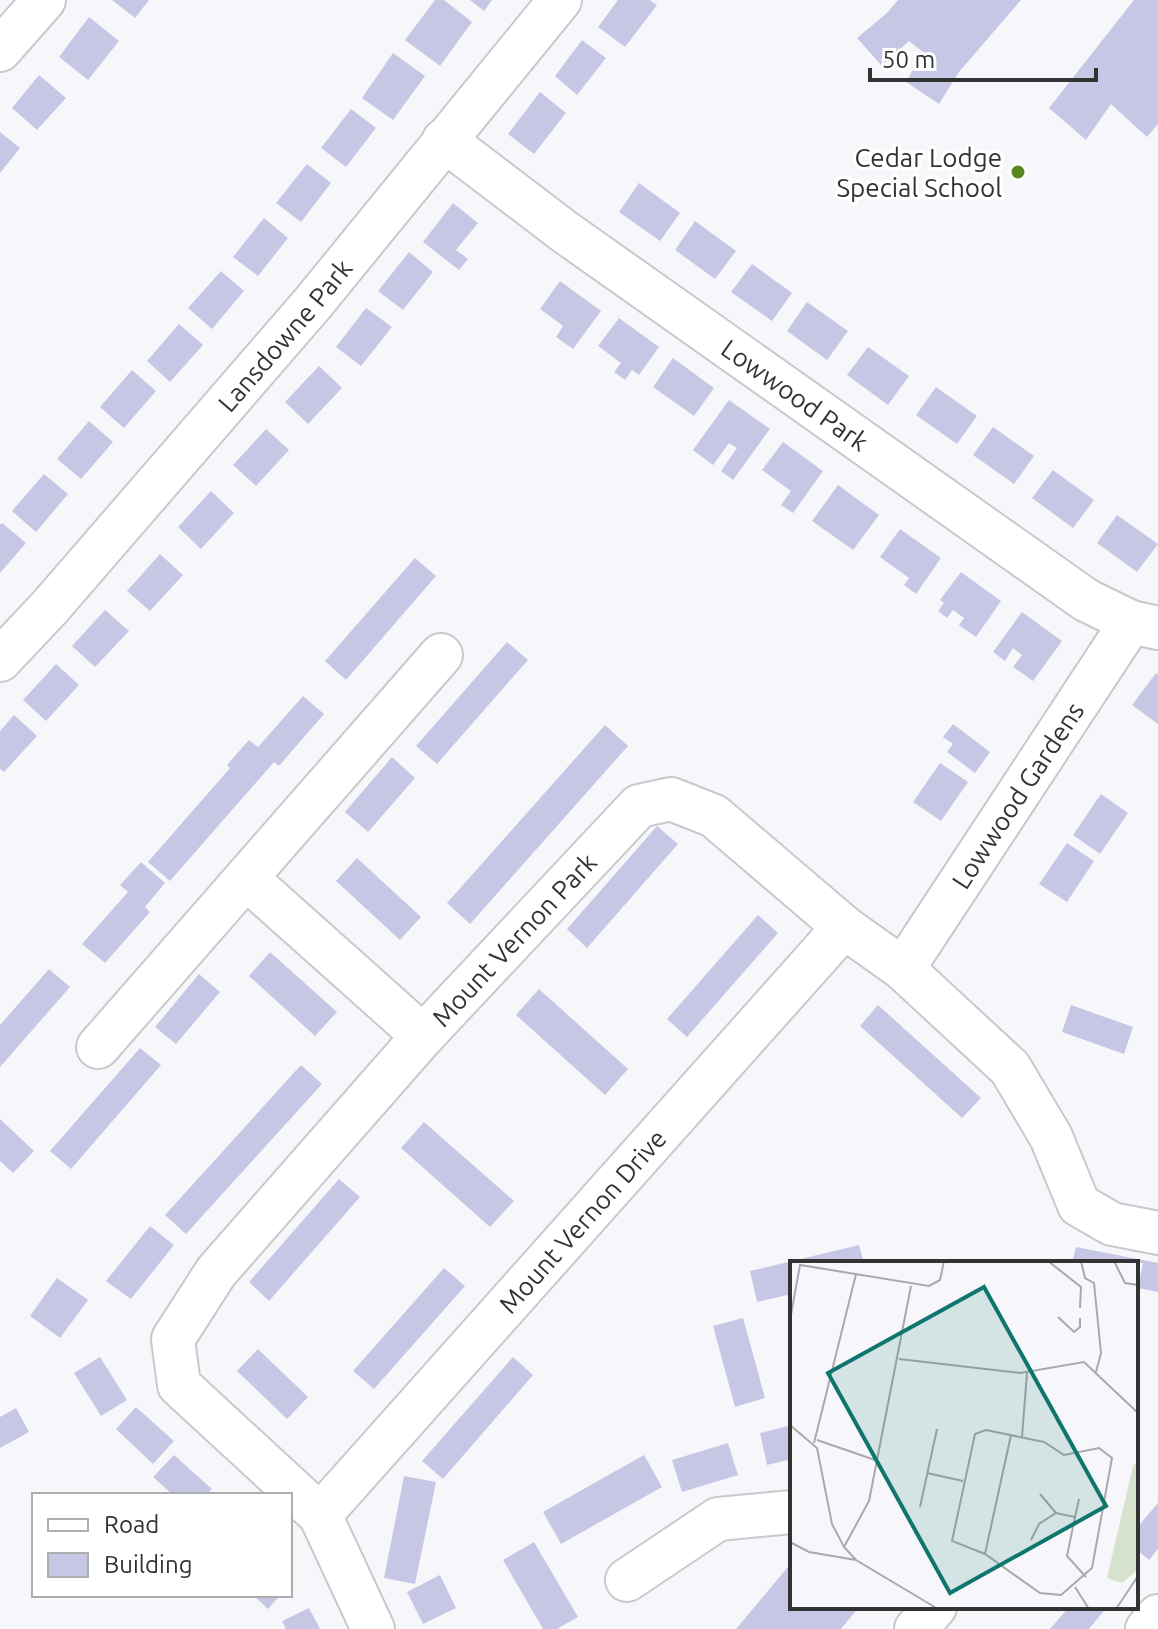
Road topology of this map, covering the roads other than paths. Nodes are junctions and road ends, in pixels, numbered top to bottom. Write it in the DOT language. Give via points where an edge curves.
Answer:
graph roads {
  1 [pos="44,0"];
  2 [pos="560,0"];
  3 [pos="0,50"];
  4 [pos="444,140"];
  5 [pos="1145,625"];
  6 [pos="2,654"];
  7 [pos="441,655"];
  8 [pos="246,878"];
  9 [pos="844,927"];
  10 [pos="903,969"];
  11 [pos="423,1036"];
  12 [pos="98,1047"];
  13 [pos="1158,1233"];
  14 [pos="790,1512"];
  15 [pos="320,1515"];
  16 [pos="627,1580"];
  17 [pos="933,1609"];
  18 [pos="1158,1616"];
  19 [pos="373,1629"];
  20 [pos="916,1629"];
  21 [pos="1147,1629"];
  1 -- 3 [label="street"];
  2 -- 4 [label="street, Lansdowne Park"];
  4 -- 5 [label="street, Lowwood Park" via="577,241 1086,600"];
  4 -- 6 [label="street, Lansdowne Park" via="313,303 50,607"];
  5 -- 10 [label="street, Lowwood Gardens"];
  7 -- 8 [label="street"];
  8 -- 11 [label="street"];
  8 -- 12 [label="street"];
  9 -- 10 [label="street, Mount Vernon Park"];
  9 -- 11 [label="street, Mount Vernon Park" via="714,816 671,799 639,806"];
  9 -- 15 [label="street, Mount Vernon Drive"];
  10 -- 13 [label="street, Mount Vernon Park" via="1010,1068 1051,1137 1079,1205 1112,1224"];
  11 -- 15 [label="street, Mount Vernon Park" via="216,1272 173,1339 179,1385"];
  14 -- 16 [label="street" via="718,1519"];
  15 -- 19 [label="street, Mount Vernon Park"];
  17 -- 20 [label="street"];
  18 -- 21 [label="street"];
}
